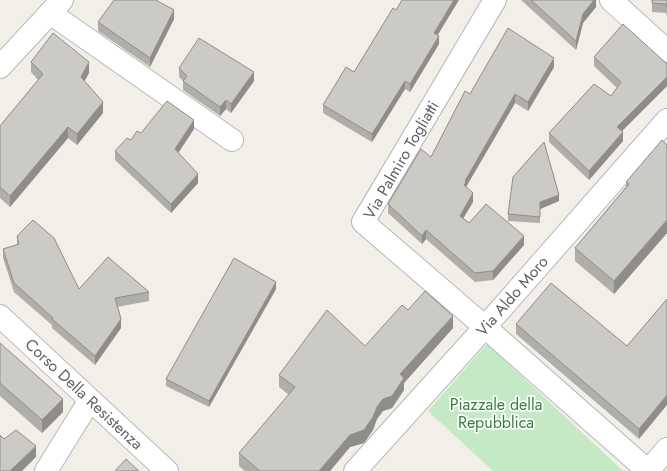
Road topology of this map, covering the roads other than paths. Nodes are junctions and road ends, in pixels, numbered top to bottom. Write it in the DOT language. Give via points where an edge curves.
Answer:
graph roads {
  1 [pos="495,0"];
  2 [pos="611,0"];
  3 [pos="56,6"];
  4 [pos="667,51"];
  5 [pos="0,67"];
  6 [pos="665,127"];
  7 [pos="232,140"];
  8 [pos="0,316"];
  9 [pos="485,327"];
  10 [pos="90,400"];
  11 [pos="667,449"];
  12 [pos="46,471"];
  13 [pos="167,471"];
  14 [pos="355,471"];
  15 [pos="648,471"];
  1 -- 9 [label="street, Via Palmiro Togliatti" via="363,222"];
  2 -- 4 [label="street"];
  3 -- 5 [label="street"];
  3 -- 7 [label="street"];
  6 -- 9 [label="street, Via Aldo Moro"];
  8 -- 10 [label="street, Corso Della Resistenza"];
  9 -- 14 [label="street, Via Aldo Moro"];
  9 -- 15 [label="street"];
  10 -- 12 [label="street"];
  10 -- 13 [label="street, Corso Della Resistenza"];
  11 -- 15 [label="street"];
}
